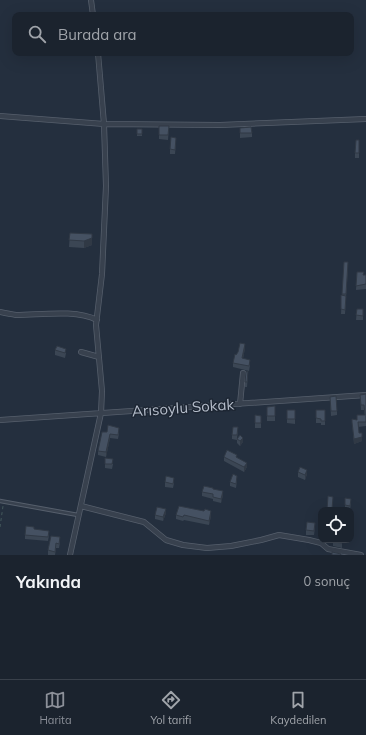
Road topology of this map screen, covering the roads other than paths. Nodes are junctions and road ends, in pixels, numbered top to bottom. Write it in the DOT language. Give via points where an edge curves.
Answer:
graph roads {
  1 [pos="91,0"];
  2 [pos="93,12"];
  3 [pos="98,56"];
  4 [pos="0,116"];
  5 [pos="366,119"];
  6 [pos="104,124"];
  7 [pos="0,312"];
  8 [pos="97,320"];
  9 [pos="81,352"];
  10 [pos="99,357"];
  11 [pos="243,373"];
  12 [pos="366,395"];
  13 [pos="240,404"];
  14 [pos="101,413"];
  15 [pos="0,420"];
  16 [pos="0,501"];
  17 [pos="82,506"];
  18 [pos="80,515"];
  19 [pos="70,555"];
  20 [pos="361,555"];
  1 -- 2 [label="street"];
  3 -- 6 [label="street"];
  4 -- 6 [label="street"];
  5 -- 6 [label="street" via="220,125"];
  6 -- 8 [label="street" via="105,219"];
  7 -- 8 [label="street" via="14,315 63,314"];
  8 -- 10 [label="street"];
  9 -- 10 [label="street"];
  10 -- 14 [label="street"];
  11 -- 13 [label="street"];
  12 -- 13 [label="street, Arısoylu Sokak"];
  13 -- 14 [label="street, Arısoylu Sokak"];
  14 -- 15 [label="street, Arısoylu Sokak"];
  14 -- 17 [label="street"];
  16 -- 18 [label="lane"];
  17 -- 18 [label="street"];
  17 -- 20 [label="street" via="144,522 166,540 183,545 207,548 231,546 279,535 309,540 328,548"];
  18 -- 19 [label="street"];
}
